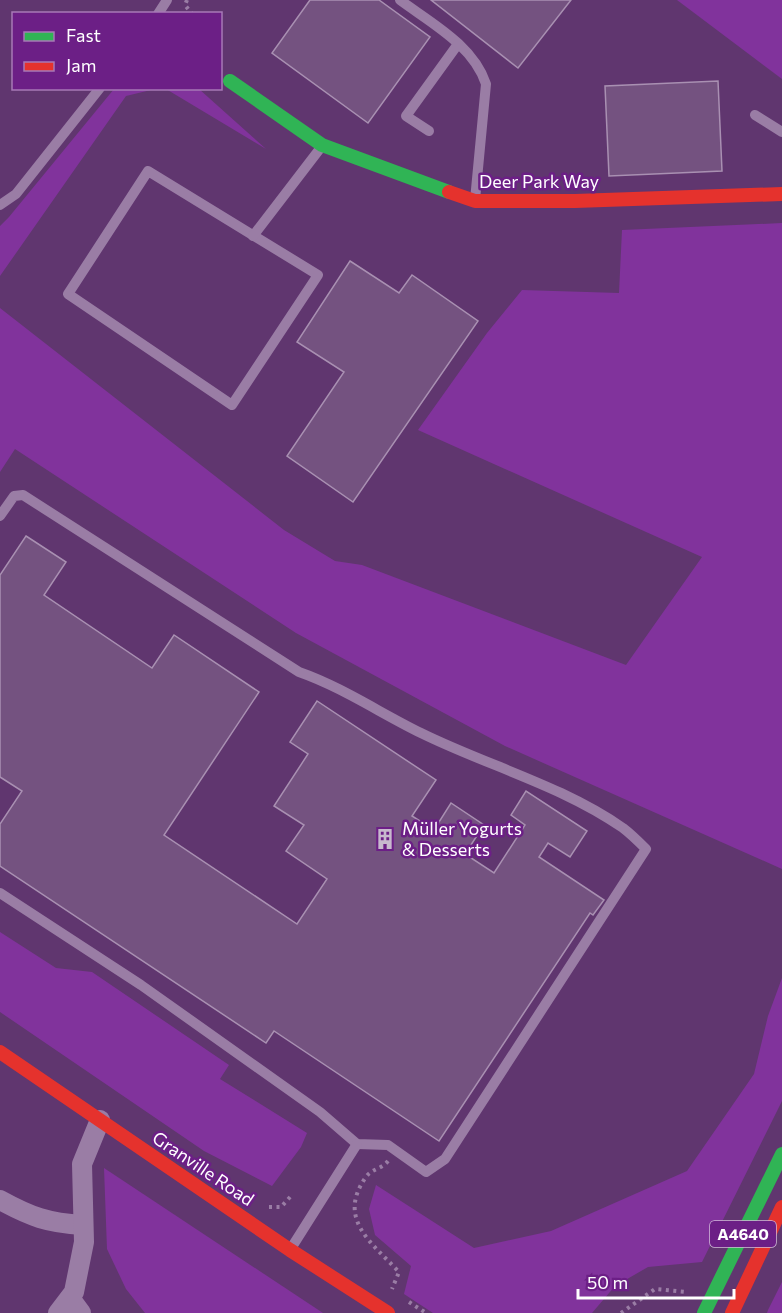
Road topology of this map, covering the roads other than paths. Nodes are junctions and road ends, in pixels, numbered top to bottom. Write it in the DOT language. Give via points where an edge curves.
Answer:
graph roads {
  1 [pos="400,0"];
  2 [pos="458,44"];
  3 [pos="225,78"];
  4 [pos="98,90"];
  5 [pos="754,116"];
  6 [pos="429,131"];
  7 [pos="782,132"];
  8 [pos="322,146"];
  9 [pos="782,194"];
  10 [pos="475,201"];
  11 [pos="0,205"];
  12 [pos="253,236"];
  13 [pos="0,516"];
  14 [pos="0,893"];
  15 [pos="0,1052"];
  16 [pos="100,1120"];
  17 [pos="357,1144"];
  18 [pos="782,1154"];
  19 [pos="0,1200"];
  20 [pos="782,1207"];
  21 [pos="83,1226"];
  22 [pos="290,1250"];
  23 [pos="70,1308"];
  24 [pos="388,1313"];
  25 [pos="704,1313"];
  26 [pos="732,1313"];
  1 -- 2 [label="lane"];
  2 -- 6 [label="lane" via="406,116"];
  2 -- 10 [label="lane" via="470,54 486,84"];
  3 -- 8 [label="street, Deer Park Way"];
  4 -- 11 [label="lane" via="16,194"];
  5 -- 7 [label="lane"];
  8 -- 10 [label="street, Deer Park Way"];
  8 -- 12 [label="lane"];
  9 -- 10 [label="street, Deer Park Way"];
  12 -- 12 [label="lane" via="318,274 232,405 68,294 148,171"];
  13 -- 17 [label="lane" via="14,496 23,495 299,672 324,681 421,733 559,791 624,828 646,849 445,1159 426,1172 388,1145"];
  14 -- 17 [label="lane" via="141,985 320,1112"];
  15 -- 16 [label="street, Granville Road"];
  16 -- 21 [label="street" via="82,1164"];
  16 -- 22 [label="street, Granville Road"];
  17 -- 22 [label="lane"];
  18 -- 25 [label="street, A4640"];
  19 -- 21 [label="street" via="28,1216"];
  20 -- 26 [label="street, A4640"];
  21 -- 23 [label="street" via="84,1242"];
  22 -- 24 [label="street, Granville Road"];
}
